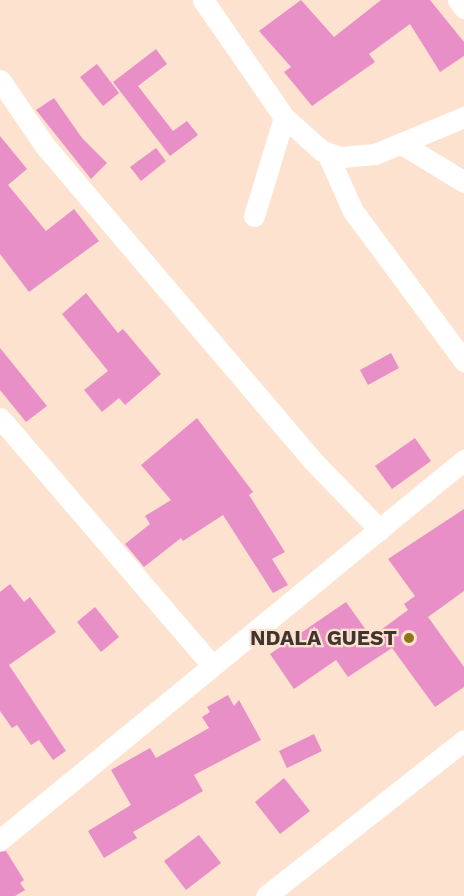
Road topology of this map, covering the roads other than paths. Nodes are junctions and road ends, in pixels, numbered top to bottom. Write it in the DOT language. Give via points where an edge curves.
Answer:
graph roads {
  1 [pos="203,0"];
  2 [pos="458,0"];
  3 [pos="464,8"];
  4 [pos="0,80"];
  5 [pos="284,117"];
  6 [pos="464,117"];
  7 [pos="402,144"];
  8 [pos="327,153"];
  9 [pos="464,182"];
  10 [pos="254,216"];
  11 [pos="464,362"];
  12 [pos="0,418"];
  13 [pos="464,460"];
  14 [pos="380,530"];
  15 [pos="211,664"];
  16 [pos="464,740"];
  17 [pos="1,836"];
  18 [pos="266,896"];
  1 -- 5 [label="street"];
  2 -- 3 [label="street"];
  4 -- 14 [label="street" via="45,146 311,459"];
  5 -- 8 [label="street"];
  5 -- 10 [label="street"];
  6 -- 7 [label="street"];
  7 -- 8 [label="street" via="375,154 341,157"];
  7 -- 9 [label="street"];
  8 -- 11 [label="street" via="353,211"];
  12 -- 15 [label="street"];
  13 -- 14 [label="street"];
  14 -- 15 [label="street"];
  15 -- 17 [label="street"];
  16 -- 18 [label="street"];
}
